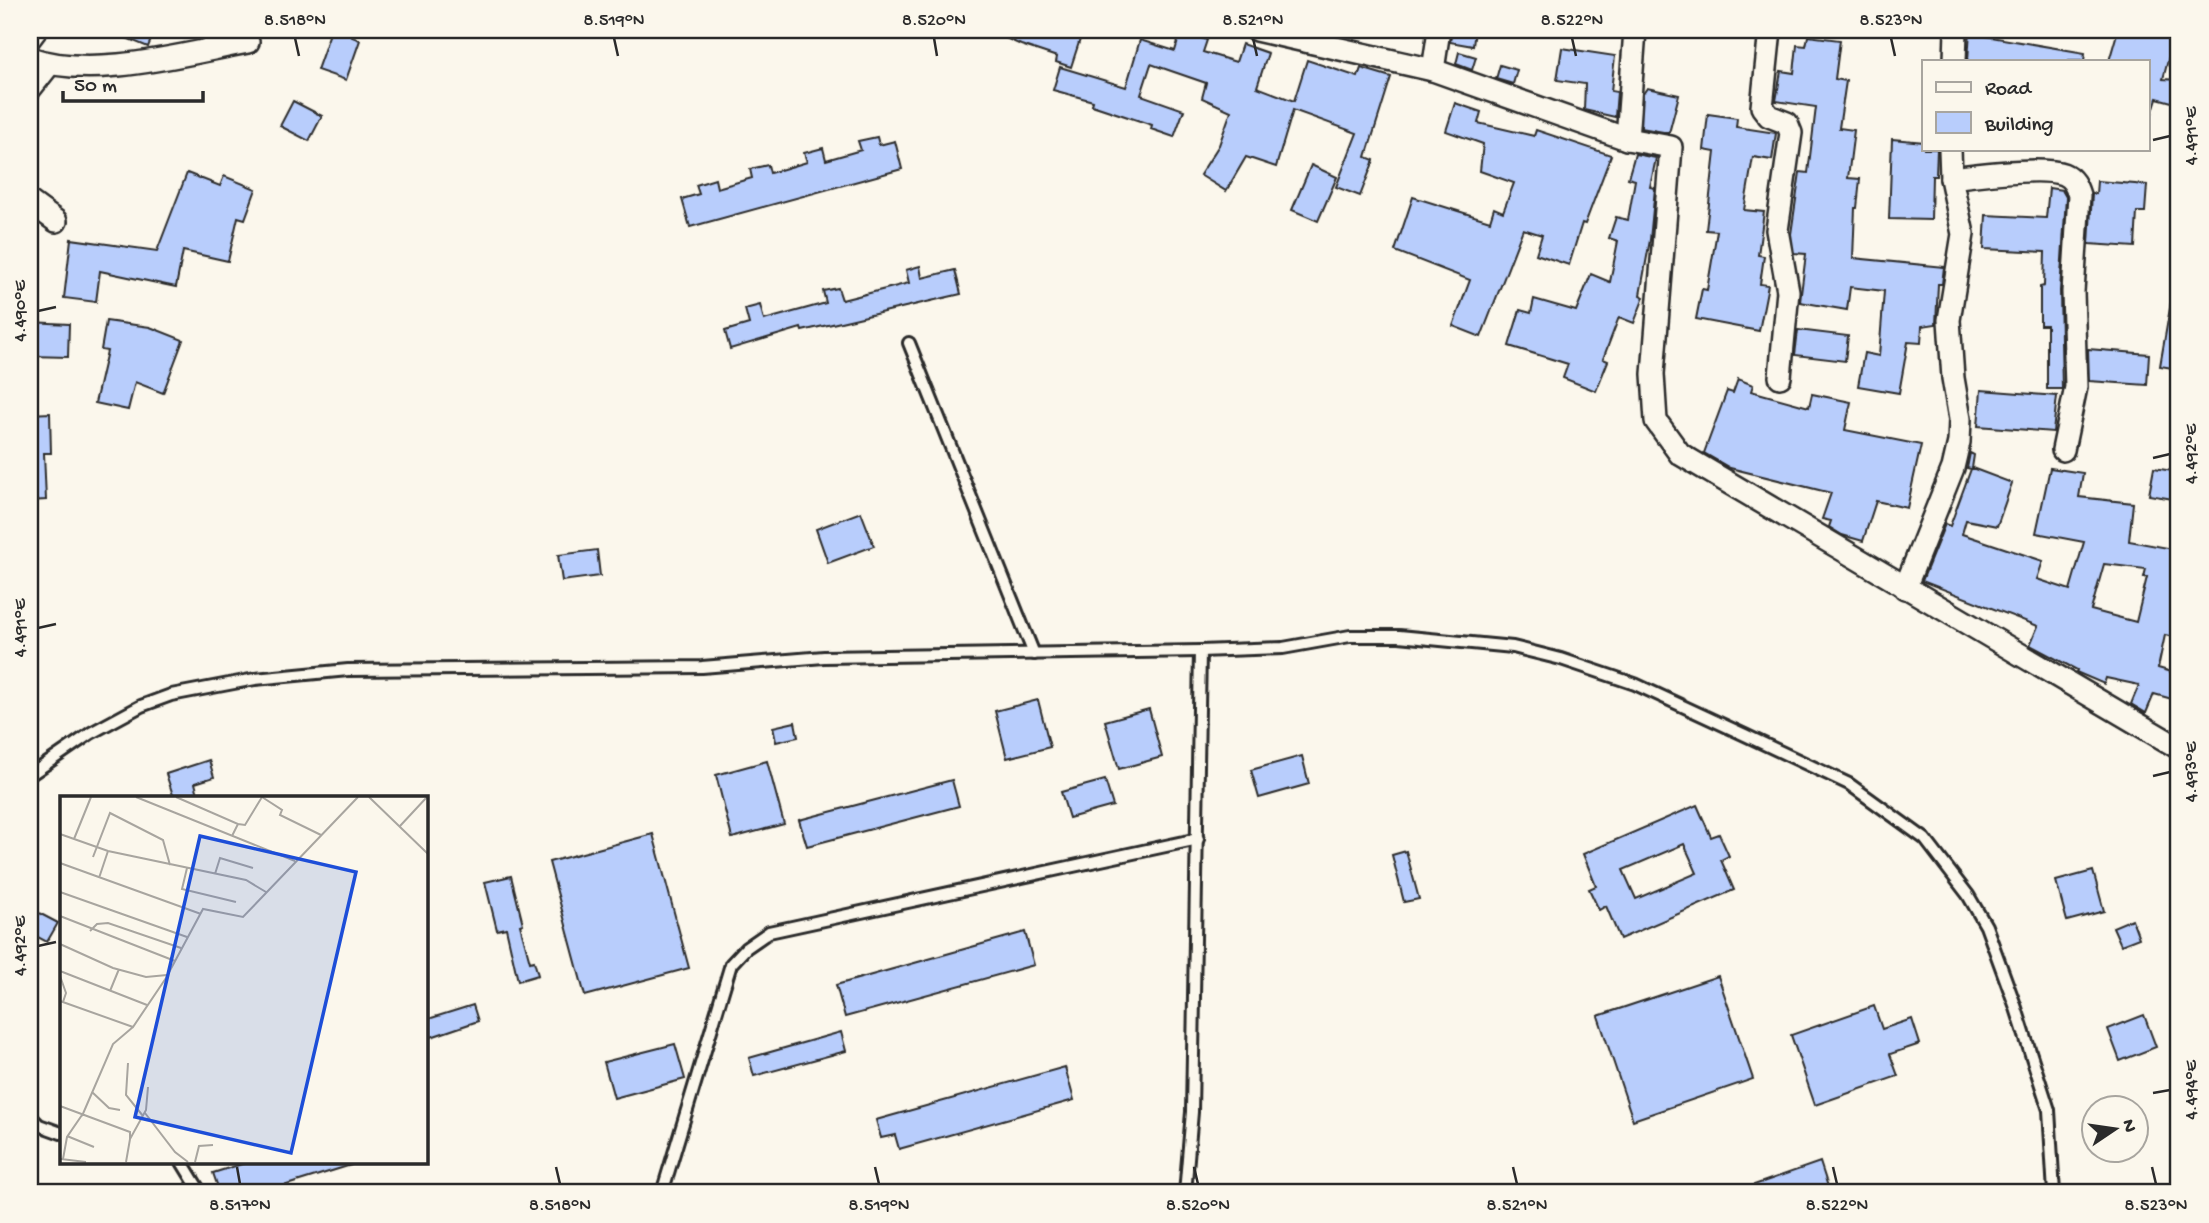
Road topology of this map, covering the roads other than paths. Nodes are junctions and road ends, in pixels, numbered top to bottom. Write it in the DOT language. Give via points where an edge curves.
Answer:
graph roads {
  1 [pos="36,30"];
  2 [pos="1256,30"];
  3 [pos="1439,30"];
  4 [pos="1635,30"];
  5 [pos="1770,30"];
  6 [pos="1956,30"];
  7 [pos="30,38"];
  8 [pos="1337,38"];
  9 [pos="248,42"];
  10 [pos="1955,60"];
  11 [pos="39,62"];
  12 [pos="1433,70"];
  13 [pos="30,89"];
  14 [pos="1628,139"];
  15 [pos="1950,150"];
  16 [pos="1951,178"];
  17 [pos="30,202"];
  18 [pos="56,221"];
  19 [pos="909,343"];
  20 [pos="1780,377"];
  21 [pos="2063,450"];
  22 [pos="1905,588"];
  23 [pos="1200,651"];
  24 [pos="1034,654"];
  25 [pos="2179,748"];
  26 [pos="30,775"];
  27 [pos="1198,839"];
  28 [pos="30,1116"];
  29 [pos="60,1133"];
  30 [pos="182,1164"];
  31 [pos="201,1193"];
  32 [pos="662,1193"];
  33 [pos="1185,1193"];
  34 [pos="2054,1193"];
  1 -- 7 [label="street"];
  2 -- 8 [label="street"];
  3 -- 12 [label="street"];
  4 -- 14 [label="street"];
  5 -- 20 [label="street" via="1762,107 1769,116 1787,123 1791,133 1777,230 1788,291"];
  6 -- 10 [label="street"];
  8 -- 12 [label="street"];
  9 -- 11 [label="street" via="122,63 71,67"];
  11 -- 13 [label="street"];
  12 -- 14 [label="street"];
  14 -- 22 [label="street" via="1671,147 1653,373 1656,421 1680,454"];
  15 -- 16 [label="street"];
  16 -- 21 [label="street" via="1992,172 2062,173 2075,182 2079,195 2073,292 2076,387"];
  16 -- 22 [label="street" via="1963,234 1949,320 1959,442"];
  17 -- 18 [label="street"];
  19 -- 24 [label="lane"];
  22 -- 25 [label="street"];
  23 -- 24 [label="lane"];
  23 -- 27 [label="lane"];
  23 -- 34 [label="lane" via="1283,648 1350,636 1513,647 1635,684 1849,784 1925,839 1986,926 2049,1110"];
  24 -- 26 [label="lane" via="824,657 702,667 348,670 255,679 171,695 141,706"];
  27 -- 32 [label="lane" via="769,932 732,964"];
  27 -- 33 [label="lane" via="1192,1112"];
  28 -- 29 [label="lane" via="39,1125"];
  30 -- 31 [label="lane"];
}
